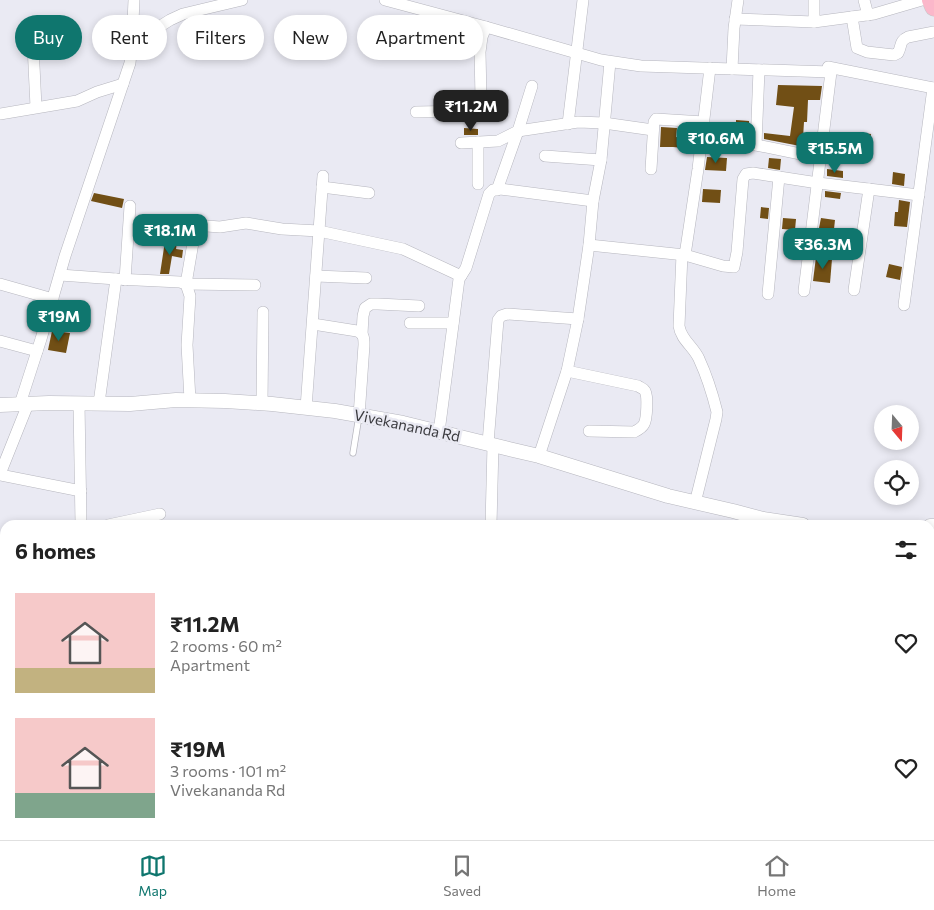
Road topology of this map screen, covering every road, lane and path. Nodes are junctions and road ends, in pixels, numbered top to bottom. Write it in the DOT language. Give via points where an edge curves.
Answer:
graph roads {
  1 [pos="134,0"];
  2 [pos="242,0"];
  3 [pos="385,0"];
  4 [pos="583,0"];
  5 [pos="738,0"];
  6 [pos="814,0"];
  7 [pos="864,0"];
  8 [pos="922,0"];
  9 [pos="931,0"];
  10 [pos="934,7"];
  11 [pos="868,14"];
  12 [pos="133,15"];
  13 [pos="852,17"];
  14 [pos="735,19"];
  15 [pos="167,22"];
  16 [pos="814,22"];
  17 [pos="486,27"];
  18 [pos="934,32"];
  19 [pos="576,54"];
  20 [pos="34,60"];
  21 [pos="130,60"];
  22 [pos="610,62"];
  23 [pos="710,68"];
  24 [pos="732,69"];
  25 [pos="759,70"];
  26 [pos="831,72"];
  27 [pos="123,84"];
  28 [pos="532,86"];
  29 [pos="934,88"];
  30 [pos="36,107"];
  31 [pos="416,112"];
  32 [pos="0,114"];
  33 [pos="704,122"];
  34 [pos="604,123"];
  35 [pos="568,124"];
  36 [pos="653,130"];
  37 [pos="518,131"];
  38 [pos="702,138"];
  39 [pos="478,142"];
  40 [pos="461,143"];
  41 [pos="756,145"];
  42 [pos="545,156"];
  43 [pos="820,158"];
  44 [pos="601,160"];
  45 [pos="651,169"];
  46 [pos="779,177"];
  47 [pos="818,183"];
  48 [pos="478,184"];
  49 [pos="869,189"];
  50 [pos="497,190"];
  51 [pos="369,193"];
  52 [pos="919,195"];
  53 [pos="593,200"];
  54 [pos="130,206"];
  55 [pos="167,223"];
  56 [pos="196,225"];
  57 [pos="319,231"];
  58 [pos="589,245"];
  59 [pos="684,255"];
  60 [pos="60,275"];
  61 [pos="316,276"];
  62 [pos="461,276"];
  63 [pos="366,278"];
  64 [pos="120,279"];
  65 [pos="0,284"];
  66 [pos="186,284"];
  67 [pos="255,284"];
  68 [pos="854,290"];
  69 [pos="804,291"];
  70 [pos="768,294"];
  71 [pos="53,299"];
  72 [pos="904,305"];
  73 [pos="419,306"];
  74 [pos="263,312"];
  75 [pos="578,319"];
  76 [pos="410,323"];
  77 [pos="453,323"];
  78 [pos="312,324"];
  79 [pos="362,334"];
  80 [pos="0,341"];
  81 [pos="37,351"];
  82 [pos="567,371"];
  83 [pos="190,400"];
  84 [pos="79,403"];
  85 [pos="99,403"];
  86 [pos="262,403"];
  87 [pos="24,404"];
  88 [pos="0,405"];
  89 [pos="306,408"];
  90 [pos="359,416"];
  91 [pos="589,431"];
  92 [pos="439,432"];
  93 [pos="491,444"];
  94 [pos="353,453"];
  95 [pos="539,456"];
  96 [pos="0,475"];
  97 [pos="81,491"];
  98 [pos="695,502"];
  99 [pos="160,514"];
  100 [pos="81,520"];
  101 [pos="132,520"];
  102 [pos="491,520"];
  103 [pos="770,520"];
  1 -- 12 [label="street"];
  2 -- 15 [label="street" via="183,14"];
  3 -- 17 [label="street"];
  4 -- 19 [label="street"];
  5 -- 14 [label="street"];
  6 -- 16 [label="street"];
  7 -- 11 [label="street"];
  8 -- 11 [label="street"];
  9 -- 10 [label="main road"];
  11 -- 13 [label="street"];
  13 -- 16 [label="street"];
  13 -- 18 [label="street" via="857,48 867,52 894,55 904,39"];
  14 -- 16 [label="street"];
  14 -- 24 [label="street"];
  17 -- 19 [label="street"];
  17 -- 31 [label="street" via="480,44 480,104 477,109"];
  19 -- 22 [label="street"];
  19 -- 35 [label="street"];
  20 -- 30 [label="street"];
  21 -- 27 [label="street"];
  22 -- 23 [label="street"];
  22 -- 34 [label="street"];
  23 -- 24 [label="street"];
  23 -- 33 [label="street"];
  24 -- 25 [label="street"];
  25 -- 26 [label="street"];
  25 -- 41 [label="street"];
  26 -- 29 [label="street" via="828,67"];
  26 -- 43 [label="street"];
  27 -- 30 [label="street" via="76,101"];
  27 -- 60 [label="street"];
  28 -- 37 [label="street"];
  29 -- 52 [label="street"];
  30 -- 32 [label="street"];
  33 -- 36 [label="street" via="656,119"];
  33 -- 38 [label="street"];
  34 -- 35 [label="street"];
  34 -- 36 [label="street"];
  34 -- 44 [label="street"];
  35 -- 37 [label="street"];
  36 -- 45 [label="street"];
  37 -- 39 [label="street" via="498,141"];
  37 -- 50 [label="street"];
  38 -- 41 [label="street"];
  38 -- 59 [label="street"];
  39 -- 40 [label="street"];
  39 -- 48 [label="street"];
  41 -- 43 [label="street"];
  42 -- 44 [label="street"];
  43 -- 47 [label="street"];
  44 -- 53 [label="street"];
  46 -- 47 [label="street"];
  46 -- 59 [label="street" via="753,173 746,174 743,179 734,267"];
  46 -- 70 [label="street"];
  47 -- 49 [label="street"];
  47 -- 69 [label="street"];
  49 -- 52 [label="street"];
  49 -- 68 [label="street"];
  50 -- 53 [label="street"];
  50 -- 62 [label="street" via="489,194"];
  51 -- 57 [label="street" via="323,182"];
  52 -- 72 [label="street"];
  53 -- 58 [label="street"];
  54 -- 64 [label="street"];
  55 -- 56 [label="street"];
  56 -- 57 [label="street" via="220,227 246,223"];
  56 -- 66 [label="street"];
  57 -- 61 [label="street"];
  57 -- 62 [label="street" via="398,248"];
  58 -- 59 [label="street"];
  58 -- 75 [label="street"];
  59 -- 98 [label="street" via="680,332 698,358 717,412"];
  60 -- 64 [label="street"];
  60 -- 71 [label="street"];
  61 -- 63 [label="street"];
  61 -- 78 [label="street"];
  62 -- 77 [label="street"];
  64 -- 66 [label="street"];
  64 -- 85 [label="street"];
  65 -- 71 [label="street"];
  66 -- 67 [label="street"];
  66 -- 83 [label="street" via="190,296 187,345"];
  71 -- 81 [label="street"];
  73 -- 79 [label="street" via="371,304 363,316"];
  74 -- 86 [label="street"];
  75 -- 82 [label="street"];
  75 -- 93 [label="street" via="507,314 498,320"];
  76 -- 77 [label="street"];
  77 -- 92 [label="street"];
  78 -- 79 [label="street"];
  78 -- 89 [label="street"];
  79 -- 90 [label="street"];
  80 -- 81 [label="street"];
  81 -- 87 [label="street"];
  82 -- 91 [label="street" via="638,386 646,392 644,426 639,430"];
  82 -- 95 [label="street"];
  83 -- 85 [label="street, Vivekananda Rd"];
  83 -- 86 [label="street, Vivekananda Rd"];
  84 -- 85 [label="street, Vivekananda Rd"];
  84 -- 87 [label="street, Vivekananda Rd"];
  84 -- 97 [label="street"];
  86 -- 89 [label="street, Vivekananda Rd"];
  87 -- 88 [label="street, Vivekananda Rd"];
  87 -- 96 [label="street"];
  89 -- 90 [label="street, Vivekananda Rd"];
  90 -- 92 [label="street, Vivekananda Rd"];
  90 -- 94 [label="lane"];
  92 -- 93 [label="street, Vivekananda Rd"];
  93 -- 95 [label="street, Vivekananda Rd"];
  93 -- 102 [label="street"];
  95 -- 98 [label="street, Vivekananda Rd"];
  96 -- 97 [label="street"];
  97 -- 100 [label="street"];
  98 -- 103 [label="street, Vivekananda Rd"];
  99 -- 101 [label="street"];
}
